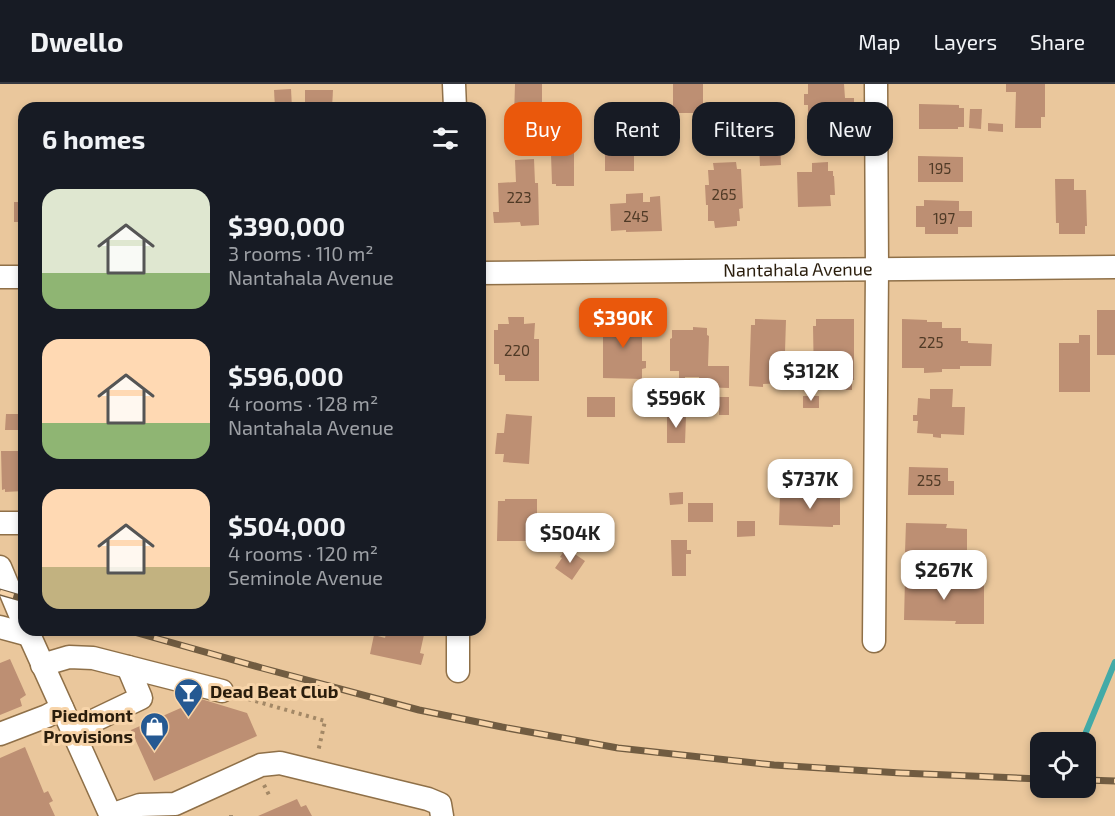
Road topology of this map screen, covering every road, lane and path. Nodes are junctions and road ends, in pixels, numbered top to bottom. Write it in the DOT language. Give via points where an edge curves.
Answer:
graph roads {
  1 [pos="454,84"];
  2 [pos="876,84"];
  3 [pos="455,102"];
  4 [pos="1115,267"];
  5 [pos="877,269"];
  6 [pos="486,273"];
  7 [pos="0,277"];
  8 [pos="18,277"];
  9 [pos="0,523"];
  10 [pos="18,523"];
  11 [pos="0,567"];
  12 [pos="18,611"];
  13 [pos="0,627"];
  14 [pos="18,629"];
  15 [pos="29,636"];
  16 [pos="458,636"];
  17 [pos="874,641"];
  18 [pos="42,665"];
  19 [pos="128,667"];
  20 [pos="458,671"];
  21 [pos="222,691"];
  22 [pos="62,708"];
  23 [pos="72,731"];
  24 [pos="0,734"];
  25 [pos="320,744"];
  26 [pos="111,815"];
  27 [pos="442,816"];
  1 -- 3 [label="street"];
  2 -- 5 [label="street"];
  4 -- 5 [label="street, Nantahala Avenue"];
  5 -- 6 [label="street, Nantahala Avenue"];
  5 -- 17 [label="street"];
  7 -- 8 [label="street"];
  9 -- 10 [label="street"];
  11 -- 12 [label="street"];
  13 -- 14 [label="street"];
  15 -- 18 [label="street"];
  16 -- 20 [label="street"];
  18 -- 19 [label="street" via="69,657 93,657"];
  18 -- 22 [label="street"];
  19 -- 21 [label="street"];
  19 -- 23 [label="street" via="141,698"];
  21 -- 25 [label="path" via="325,721"];
  22 -- 23 [label="street"];
  22 -- 24 [label="street"];
  23 -- 26 [label="street"];
  26 -- 27 [label="street" via="140,805 175,804 261,765 280,763 428,799 440,804"];
}
